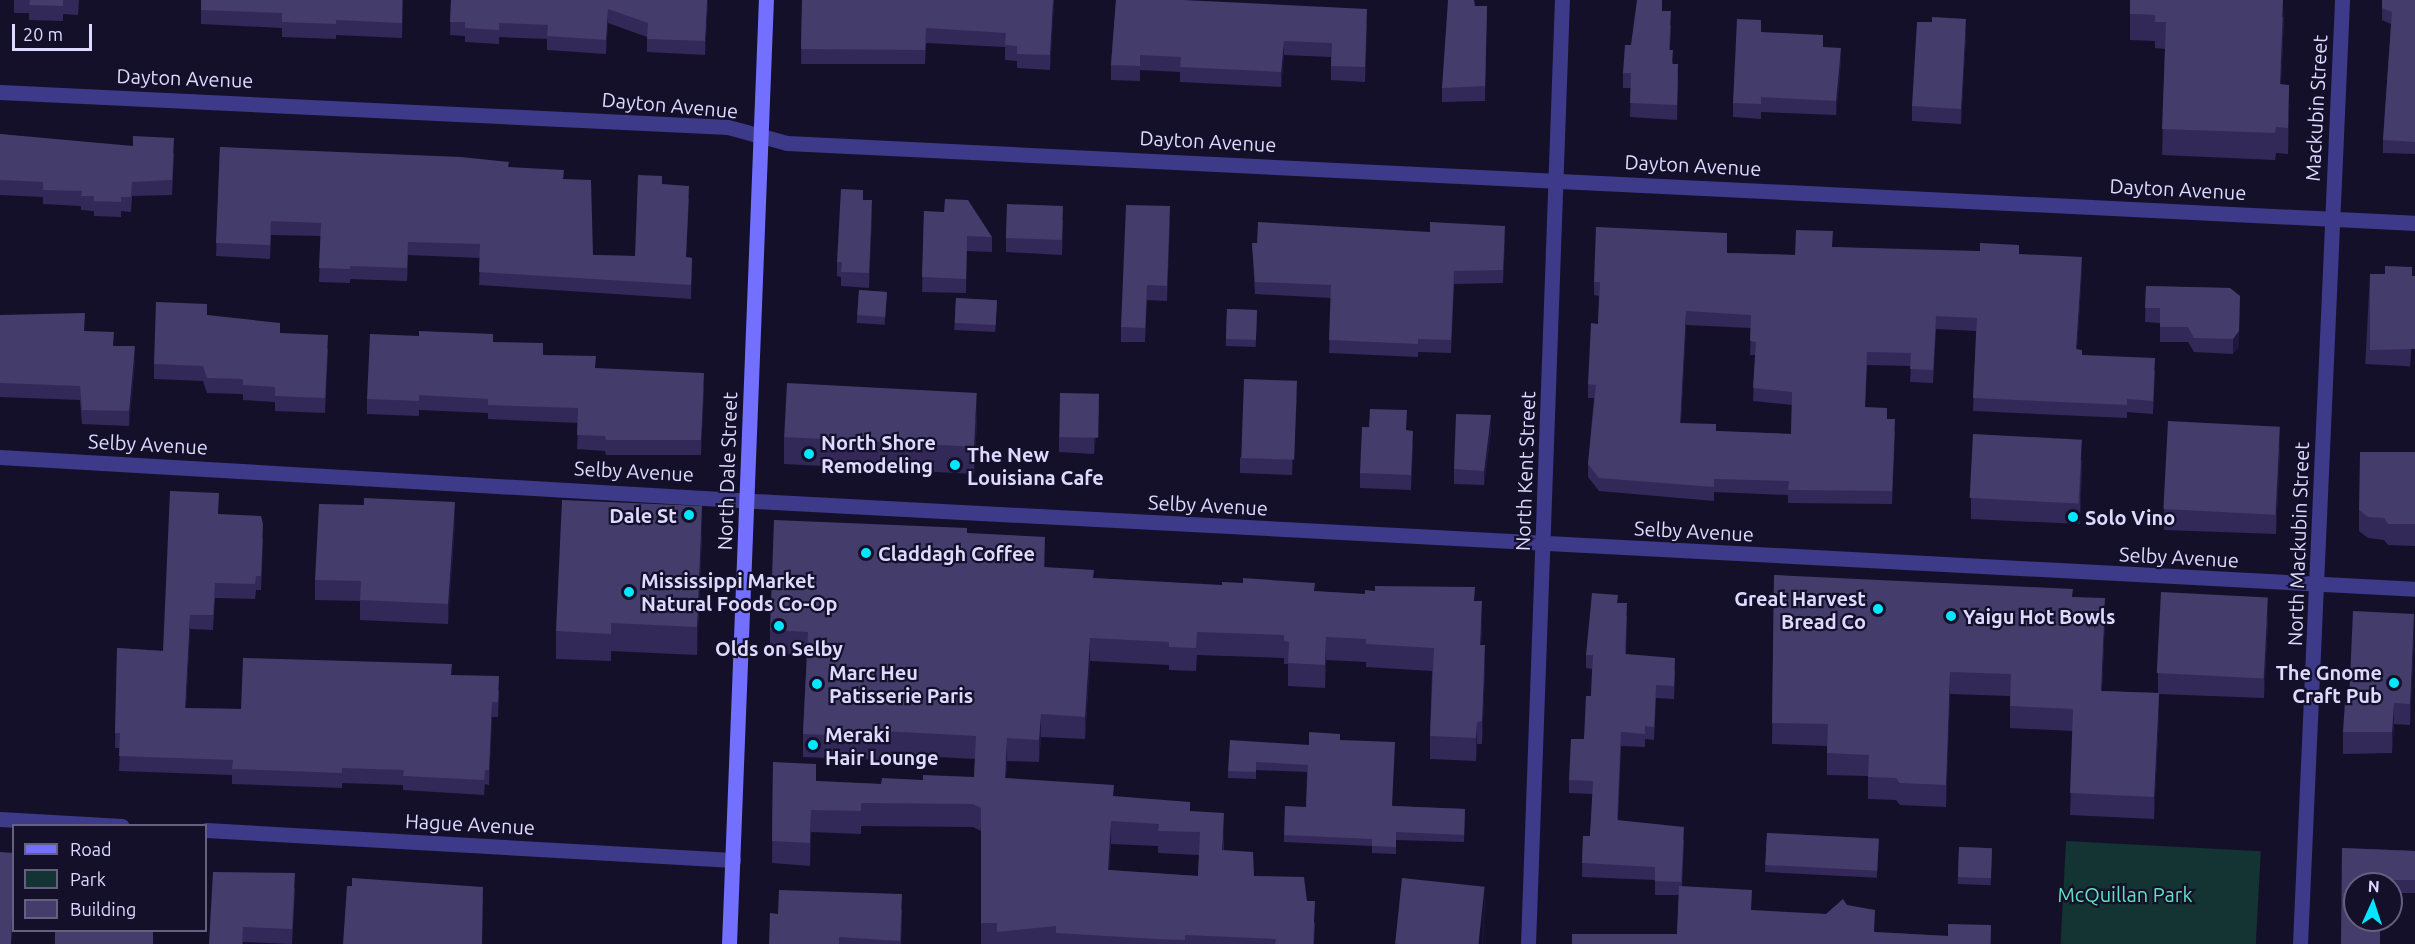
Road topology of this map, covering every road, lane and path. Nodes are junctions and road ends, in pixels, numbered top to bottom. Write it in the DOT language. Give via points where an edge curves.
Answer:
graph roads {
  1 [pos="766,0"];
  2 [pos="1562,0"];
  3 [pos="2342,0"];
  4 [pos="0,92"];
  5 [pos="761,136"];
  6 [pos="1556,179"];
  7 [pos="2332,218"];
  8 [pos="2415,223"];
  9 [pos="0,457"];
  10 [pos="747,498"];
  11 [pos="1544,544"];
  12 [pos="2318,585"];
  13 [pos="2415,589"];
  14 [pos="0,819"];
  15 [pos="102,824"];
  16 [pos="207,830"];
  17 [pos="733,860"];
  18 [pos="729,944"];
  19 [pos="1528,944"];
  20 [pos="2300,944"];
  1 -- 5 [label="main road, North Dale Street"];
  2 -- 6 [label="street, North Kent Street"];
  3 -- 7 [label="street, Mackubin Street"];
  4 -- 5 [label="street, Dayton Avenue" via="716,127"];
  5 -- 6 [label="street, Dayton Avenue" via="786,143"];
  5 -- 10 [label="main road, North Dale Street"];
  6 -- 7 [label="street, Dayton Avenue"];
  6 -- 11 [label="street, North Kent Street"];
  7 -- 8 [label="street, Dayton Avenue"];
  7 -- 12 [label="street, North Mackubin Street"];
  9 -- 10 [label="street, Selby Avenue"];
  10 -- 11 [label="street, Selby Avenue"];
  10 -- 17 [label="main road, North Dale Street"];
  11 -- 12 [label="street, Selby Avenue"];
  11 -- 19 [label="street, North Kent Street"];
  12 -- 13 [label="street, Selby Avenue"];
  12 -- 20 [label="street, North Mackubin Street"];
  14 -- 15 [label="street"];
  16 -- 17 [label="street, Hague Avenue"];
  17 -- 18 [label="main road, North Dale Street"];
}
